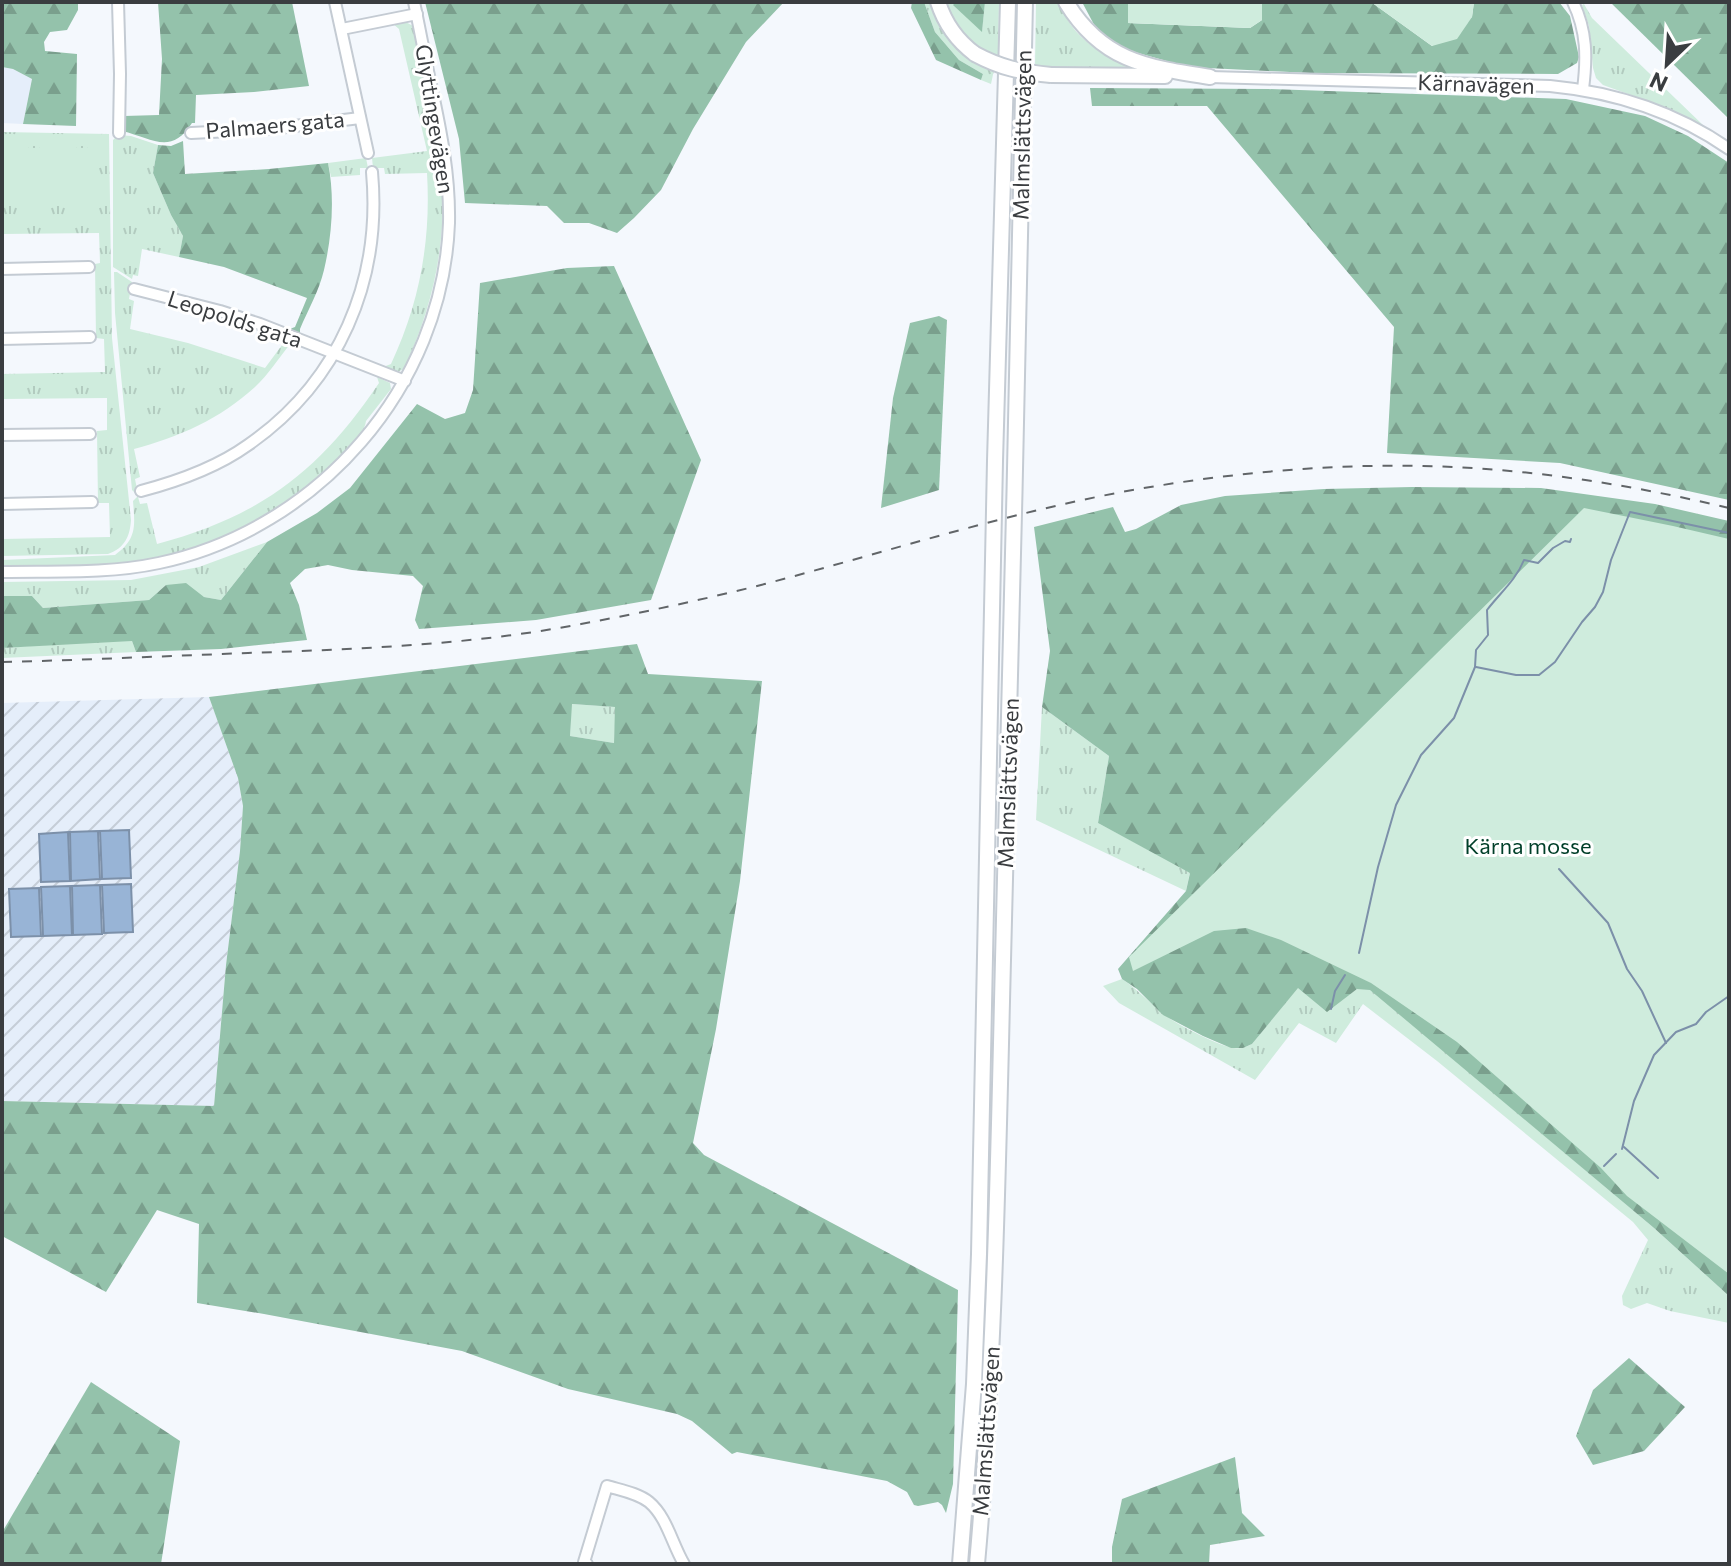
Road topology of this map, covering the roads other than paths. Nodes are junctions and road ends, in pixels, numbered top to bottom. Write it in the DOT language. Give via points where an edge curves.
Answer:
graph roads {
  1 [pos="118,2"];
  2 [pos="335,2"];
  3 [pos="414,2"];
  4 [pos="938,2"];
  5 [pos="1008,2"];
  6 [pos="1025,2"];
  7 [pos="1066,2"];
  8 [pos="1573,2"];
  9 [pos="417,14"];
  10 [pos="342,29"];
  11 [pos="1210,77"];
  12 [pos="1583,89"];
  13 [pos="360,118"];
  14 [pos="119,133"];
  15 [pos="191,133"];
  16 [pos="1729,149"];
  17 [pos="368,153"];
  18 [pos="372,172"];
  19 [pos="89,267"];
  20 [pos="2,269"];
  21 [pos="134,289"];
  22 [pos="90,337"];
  23 [pos="2,339"];
  24 [pos="334,353"];
  25 [pos="405,381"];
  26 [pos="90,434"];
  27 [pos="2,435"];
  28 [pos="141,491"];
  29 [pos="92,502"];
  30 [pos="2,504"];
  31 [pos="2,572"];
  32 [pos="587,1564"];
  33 [pos="684,1564"];
  34 [pos="960,1564"];
  35 [pos="977,1564"];
  1 -- 14 [label="street"];
  2 -- 10 [label="street, Palmaers gata"];
  3 -- 9 [label="street, Glyttingevägen"];
  4 -- 11 [label="highway, bridge" via="963,45 1020,72"];
  5 -- 34 [label="highway, Malmslättsvägen" via="979,1254"];
  6 -- 35 [label="highway, Malmslättsvägen" via="995,1271"];
  7 -- 11 [label="highway" via="1088,33 1117,54 1152,67"];
  8 -- 12 [label="street" via="1586,45"];
  9 -- 10 [label="street"];
  9 -- 25 [label="street, Glyttingevägen" via="447,170 449,223 439,291"];
  10 -- 13 [label="street, Palmaers gata"];
  11 -- 12 [label="street, Kärnavägen"];
  12 -- 16 [label="street, Kärnavägen" via="1648,108"];
  13 -- 15 [label="street, Palmaers gata"];
  13 -- 17 [label="street, Palmaers gata"];
  18 -- 24 [label="street, Leopolds gata" via="372,247 351,318"];
  19 -- 20 [label="street"];
  21 -- 24 [label="street, Leopolds gata" via="220,311"];
  22 -- 23 [label="street"];
  24 -- 25 [label="street, Leopolds gata"];
  24 -- 28 [label="street, Leopolds gata" via="297,403 247,446 202,470"];
  25 -- 31 [label="street, Glyttingevägen" via="368,435 334,472 295,504 232,540 131,568"];
  26 -- 27 [label="street"];
  29 -- 30 [label="street"];
  32 -- 33 [label="street" via="607,1486 649,1501"];
}
